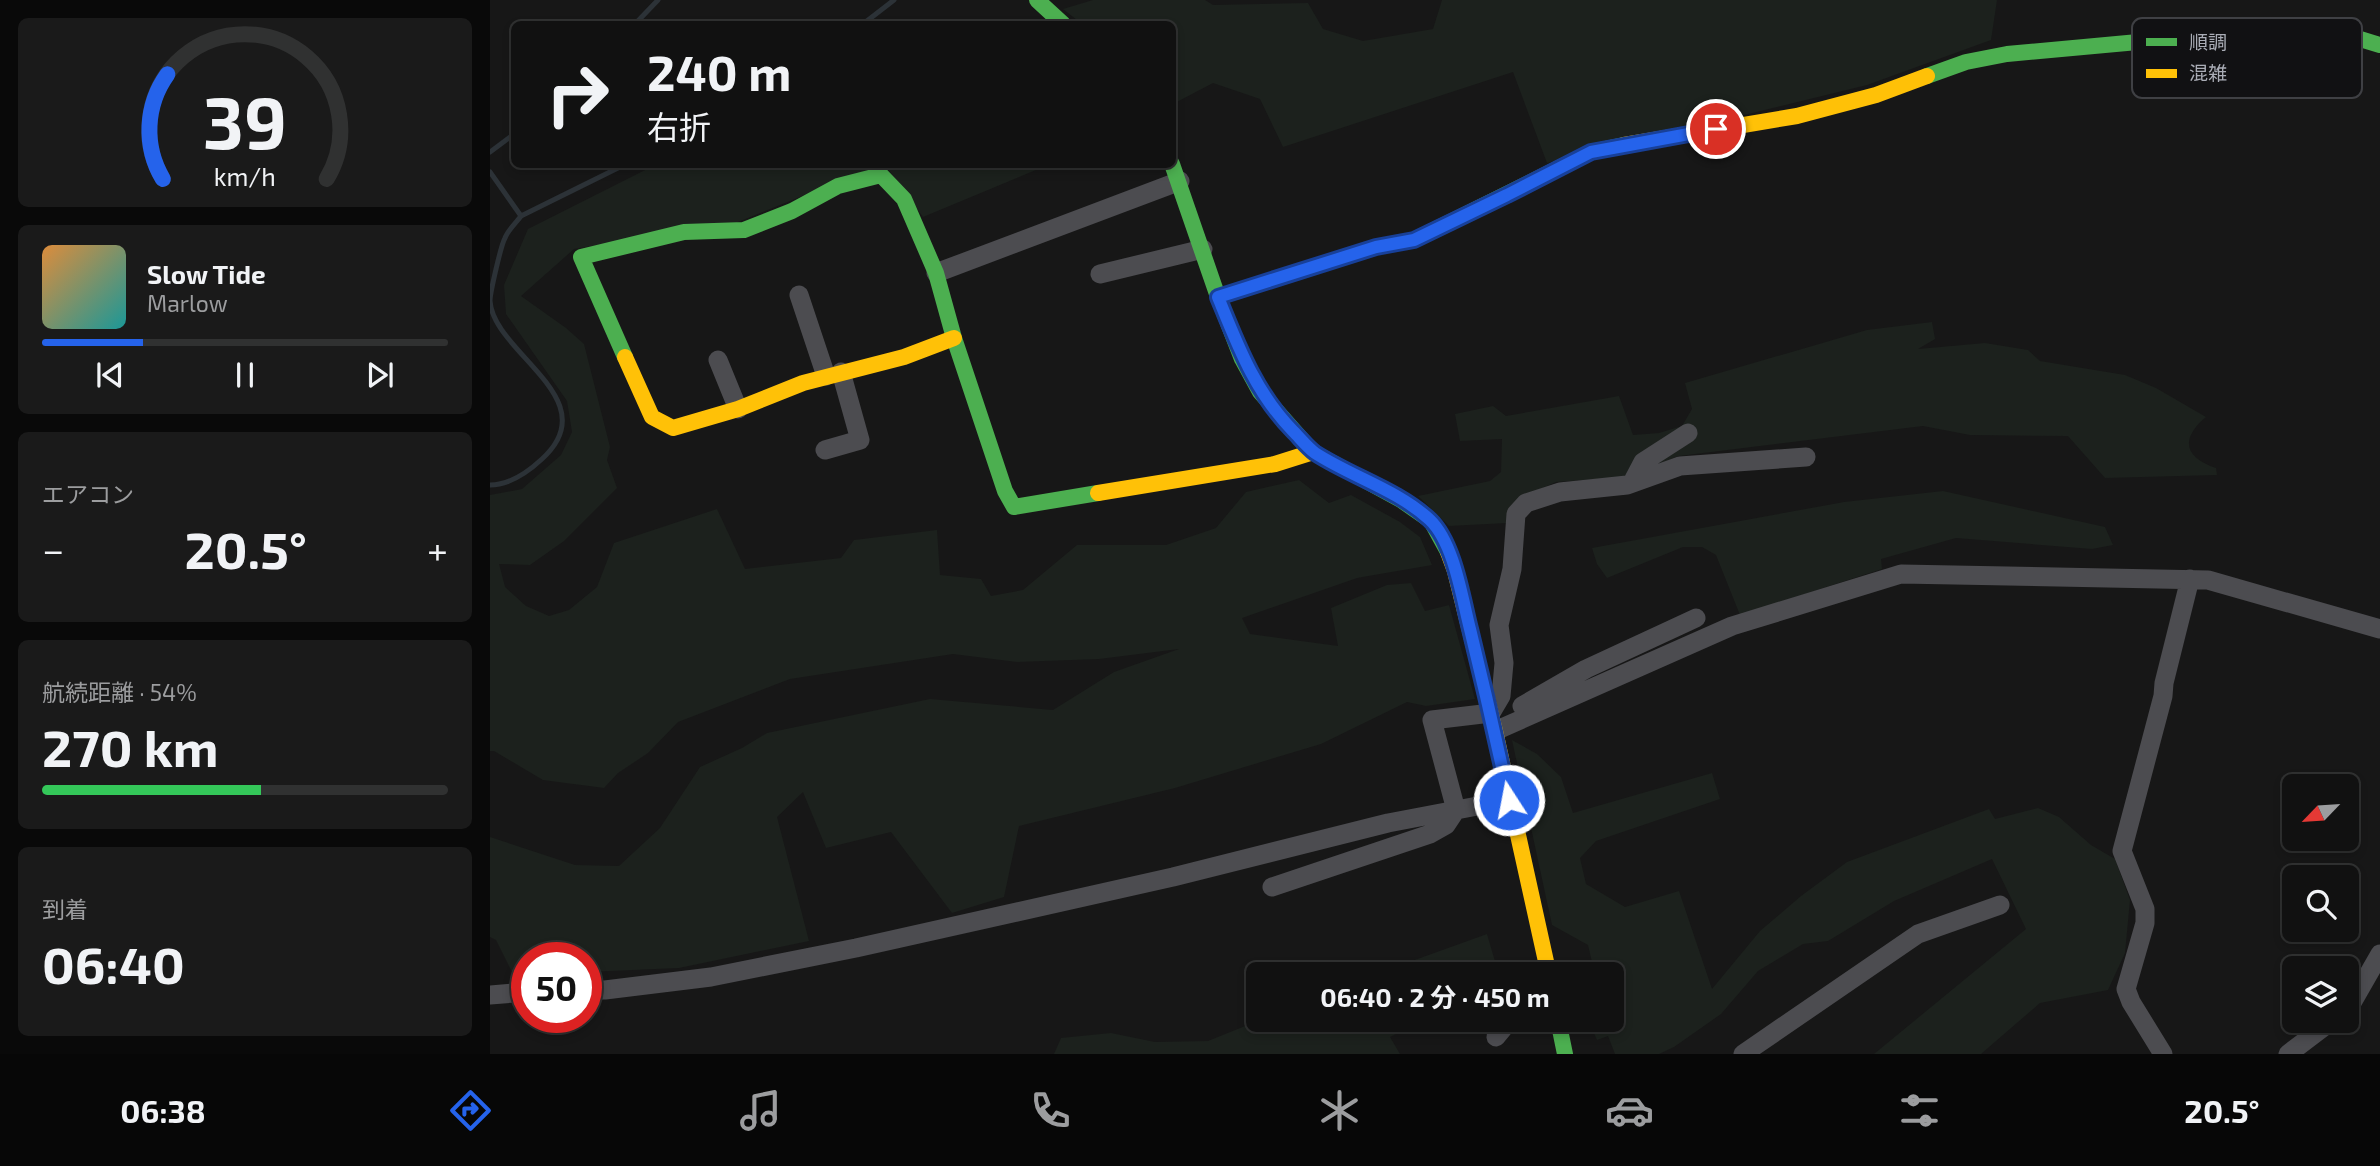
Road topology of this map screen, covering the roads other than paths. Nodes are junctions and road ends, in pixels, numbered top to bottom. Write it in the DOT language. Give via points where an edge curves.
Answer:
graph roads {
  1 [pos="1044,2"];
  2 [pos="1060,21"];
  3 [pos="2362,40"];
  4 [pos="2132,43"];
  5 [pos="2380,45"];
  6 [pos="876,170"];
  7 [pos="1176,172"];
  8 [pos="1203,249"];
  9 [pos="936,273"];
  10 [pos="1100,274"];
  11 [pos="799,295"];
  12 [pos="1218,297"];
  13 [pos="954,338"];
  14 [pos="718,360"];
  15 [pos="833,374"];
  16 [pos="738,409"];
  17 [pos="1688,433"];
  18 [pos="825,450"];
  19 [pos="1313,452"];
  20 [pos="1806,457"];
  21 [pos="1632,483"];
  22 [pos="2190,579"];
  23 [pos="1696,618"];
  24 [pos="2380,629"];
  25 [pos="1493,721"];
  26 [pos="1509,800"];
  27 [pos="1456,810"];
  28 [pos="1272,887"];
  29 [pos="2000,905"];
  30 [pos="2380,954"];
  31 [pos="1545,962"];
  32 [pos="602,990"];
  33 [pos="2359,991"];
  34 [pos="511,993"];
  35 [pos="490,995"];
  36 [pos="1500,1032"];
  37 [pos="1560,1032"];
  38 [pos="2316,1033"];
  39 [pos="1496,1037"];
  40 [pos="1565,1054"];
  41 [pos="1743,1054"];
  42 [pos="2163,1054"];
  43 [pos="2288,1054"];
  1 -- 2 [label="street"];
  3 -- 5 [label="street"];
  4 -- 12 [label="street" via="1966,62 1876,95 1797,116 1591,152 1414,240 1376,247"];
  6 -- 9 [label="street" via="904,199"];
  6 -- 16 [label="street" via="744,230 684,232 581,257 652,417 673,428"];
  7 -- 8 [label="street"];
  7 -- 9 [label="street"];
  8 -- 10 [label="street"];
  8 -- 12 [label="street"];
  9 -- 13 [label="street"];
  11 -- 15 [label="street"];
  12 -- 19 [label="street" via="1242,359 1261,392"];
  13 -- 15 [label="street" via="904,357"];
  13 -- 19 [label="street" via="1014,507 1275,464"];
  14 -- 16 [label="street"];
  15 -- 16 [label="street"];
  15 -- 18 [label="street" via="860,440"];
  17 -- 21 [label="street" via="1643,462"];
  19 -- 25 [label="street" via="1431,521 1455,571"];
  20 -- 21 [label="street" via="1680,466"];
  21 -- 25 [label="street" via="1560,492 1526,503 1516,514 1512,569 1499,625 1504,663"];
  22 -- 24 [label="street" via="2208,580"];
  22 -- 25 [label="street" via="1901,574 1732,626"];
  22 -- 42 [label="street" via="2122,851 2145,909 2126,989"];
  23 -- 25 [label="street" via="1586,669"];
  25 -- 26 [label="street"];
  25 -- 27 [label="street" via="1432,720"];
  26 -- 27 [label="street"];
  26 -- 31 [label="street"];
  27 -- 28 [label="street" via="1446,825 1430,834"];
  27 -- 32 [label="street" via="856,948 711,977"];
  29 -- 41 [label="street" via="1918,934"];
  30 -- 33 [label="street"];
  34 -- 35 [label="street"];
  36 -- 39 [label="street"];
  37 -- 40 [label="street"];
  38 -- 43 [label="street"];
}
